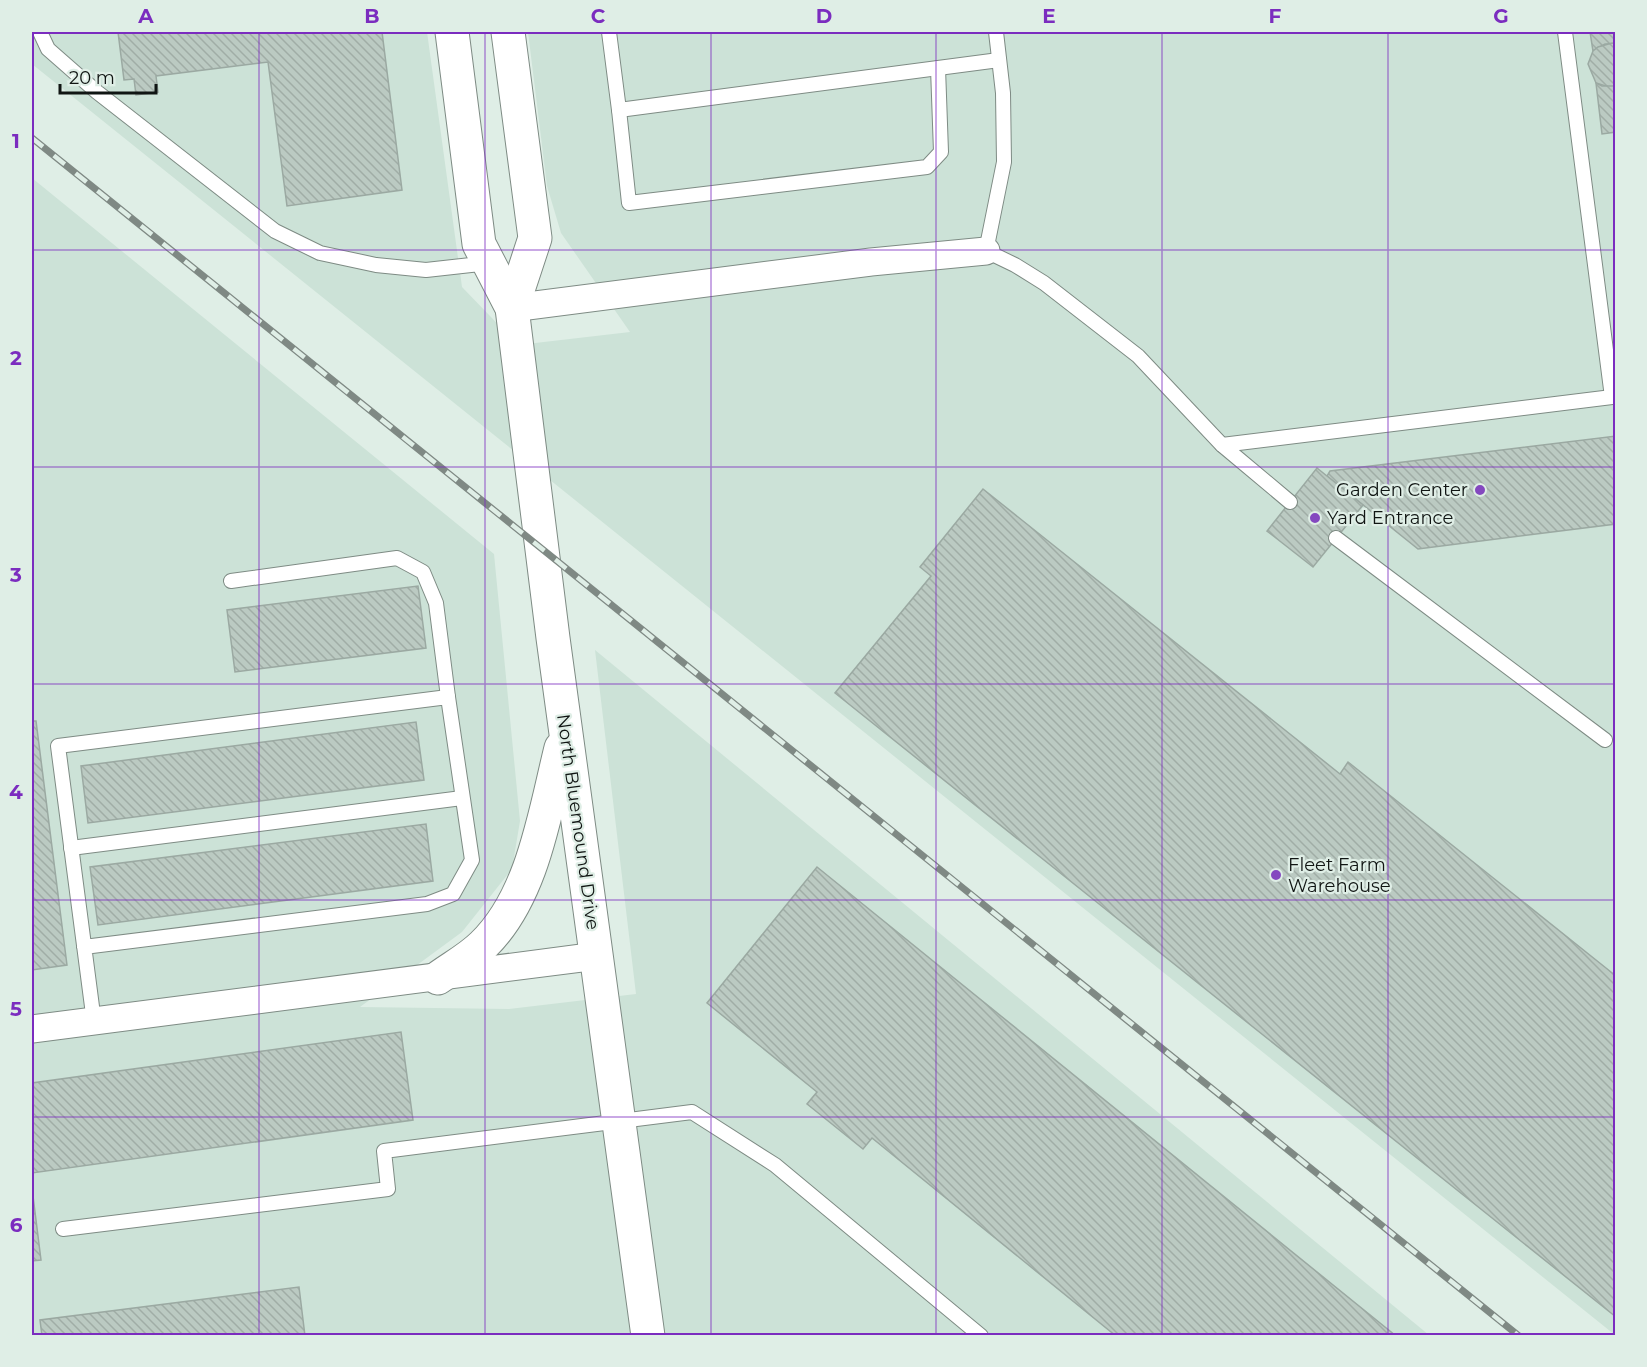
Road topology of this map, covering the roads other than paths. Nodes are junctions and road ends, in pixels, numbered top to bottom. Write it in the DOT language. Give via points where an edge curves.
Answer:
graph roads {
  1 [pos="40,32"];
  2 [pos="452,32"];
  3 [pos="508,32"];
  4 [pos="609,32"];
  5 [pos="996,32"];
  6 [pos="1565,32"];
  7 [pos="999,60"];
  8 [pos="938,68"];
  9 [pos="619,110"];
  10 [pos="986,251"];
  11 [pos="489,263"];
  12 [pos="512,308"];
  13 [pos="1222,445"];
  14 [pos="1290,502"];
  15 [pos="1336,538"];
  16 [pos="231,581"];
  17 [pos="448,697"];
  18 [pos="566,728"];
  19 [pos="1605,740"];
  20 [pos="462,798"];
  21 [pos="71,848"];
  22 [pos="84,947"];
  23 [pos="597,956"];
  24 [pos="438,978"];
  25 [pos="94,1022"];
  26 [pos="32,1029"];
  27 [pos="619,1122"];
  28 [pos="63,1230"];
  29 [pos="648,1335"];
  30 [pos="981,1335"];
  1 -- 11 [label="lane" via="48,49 97,92 275,231 320,253 376,265 426,270"];
  2 -- 11 [label="main road, North Bluemound Drive" via="479,244"];
  3 -- 12 [label="main road, North Bluemound Drive" via="535,238"];
  4 -- 9 [label="lane"];
  5 -- 7 [label="lane"];
  6 -- 13 [label="lane" via="1612,397"];
  7 -- 8 [label="lane"];
  7 -- 10 [label="lane" via="1004,162"];
  8 -- 9 [label="lane"];
  8 -- 9 [label="lane" via="941,152 927,167 629,203"];
  10 -- 12 [label="street"];
  10 -- 13 [label="lane" via="1044,283 1138,356"];
  11 -- 12 [label="main road, North Bluemound Drive"];
  12 -- 18 [label="main road, North Bluemound Drive"];
  13 -- 14 [label="lane"];
  15 -- 19 [label="lane"];
  16 -- 17 [label="lane" via="397,558 406,562 423,572 436,603"];
  17 -- 20 [label="lane"];
  17 -- 21 [label="lane" via="58,746"];
  18 -- 23 [label="main road, North Bluemound Drive"];
  18 -- 24 [label="main road" via="525,880 483,945"];
  20 -- 21 [label="lane"];
  20 -- 22 [label="lane" via="472,860 453,894 427,904"];
  21 -- 22 [label="lane"];
  22 -- 25 [label="lane"];
  23 -- 24 [label="street"];
  23 -- 27 [label="main road, North Bluemound Drive"];
  24 -- 25 [label="street"];
  25 -- 26 [label="street"];
  27 -- 28 [label="lane" via="384,1151 388,1189"];
  27 -- 29 [label="main road, North Bluemound Drive"];
  27 -- 30 [label="lane" via="692,1112 775,1165"];
}
